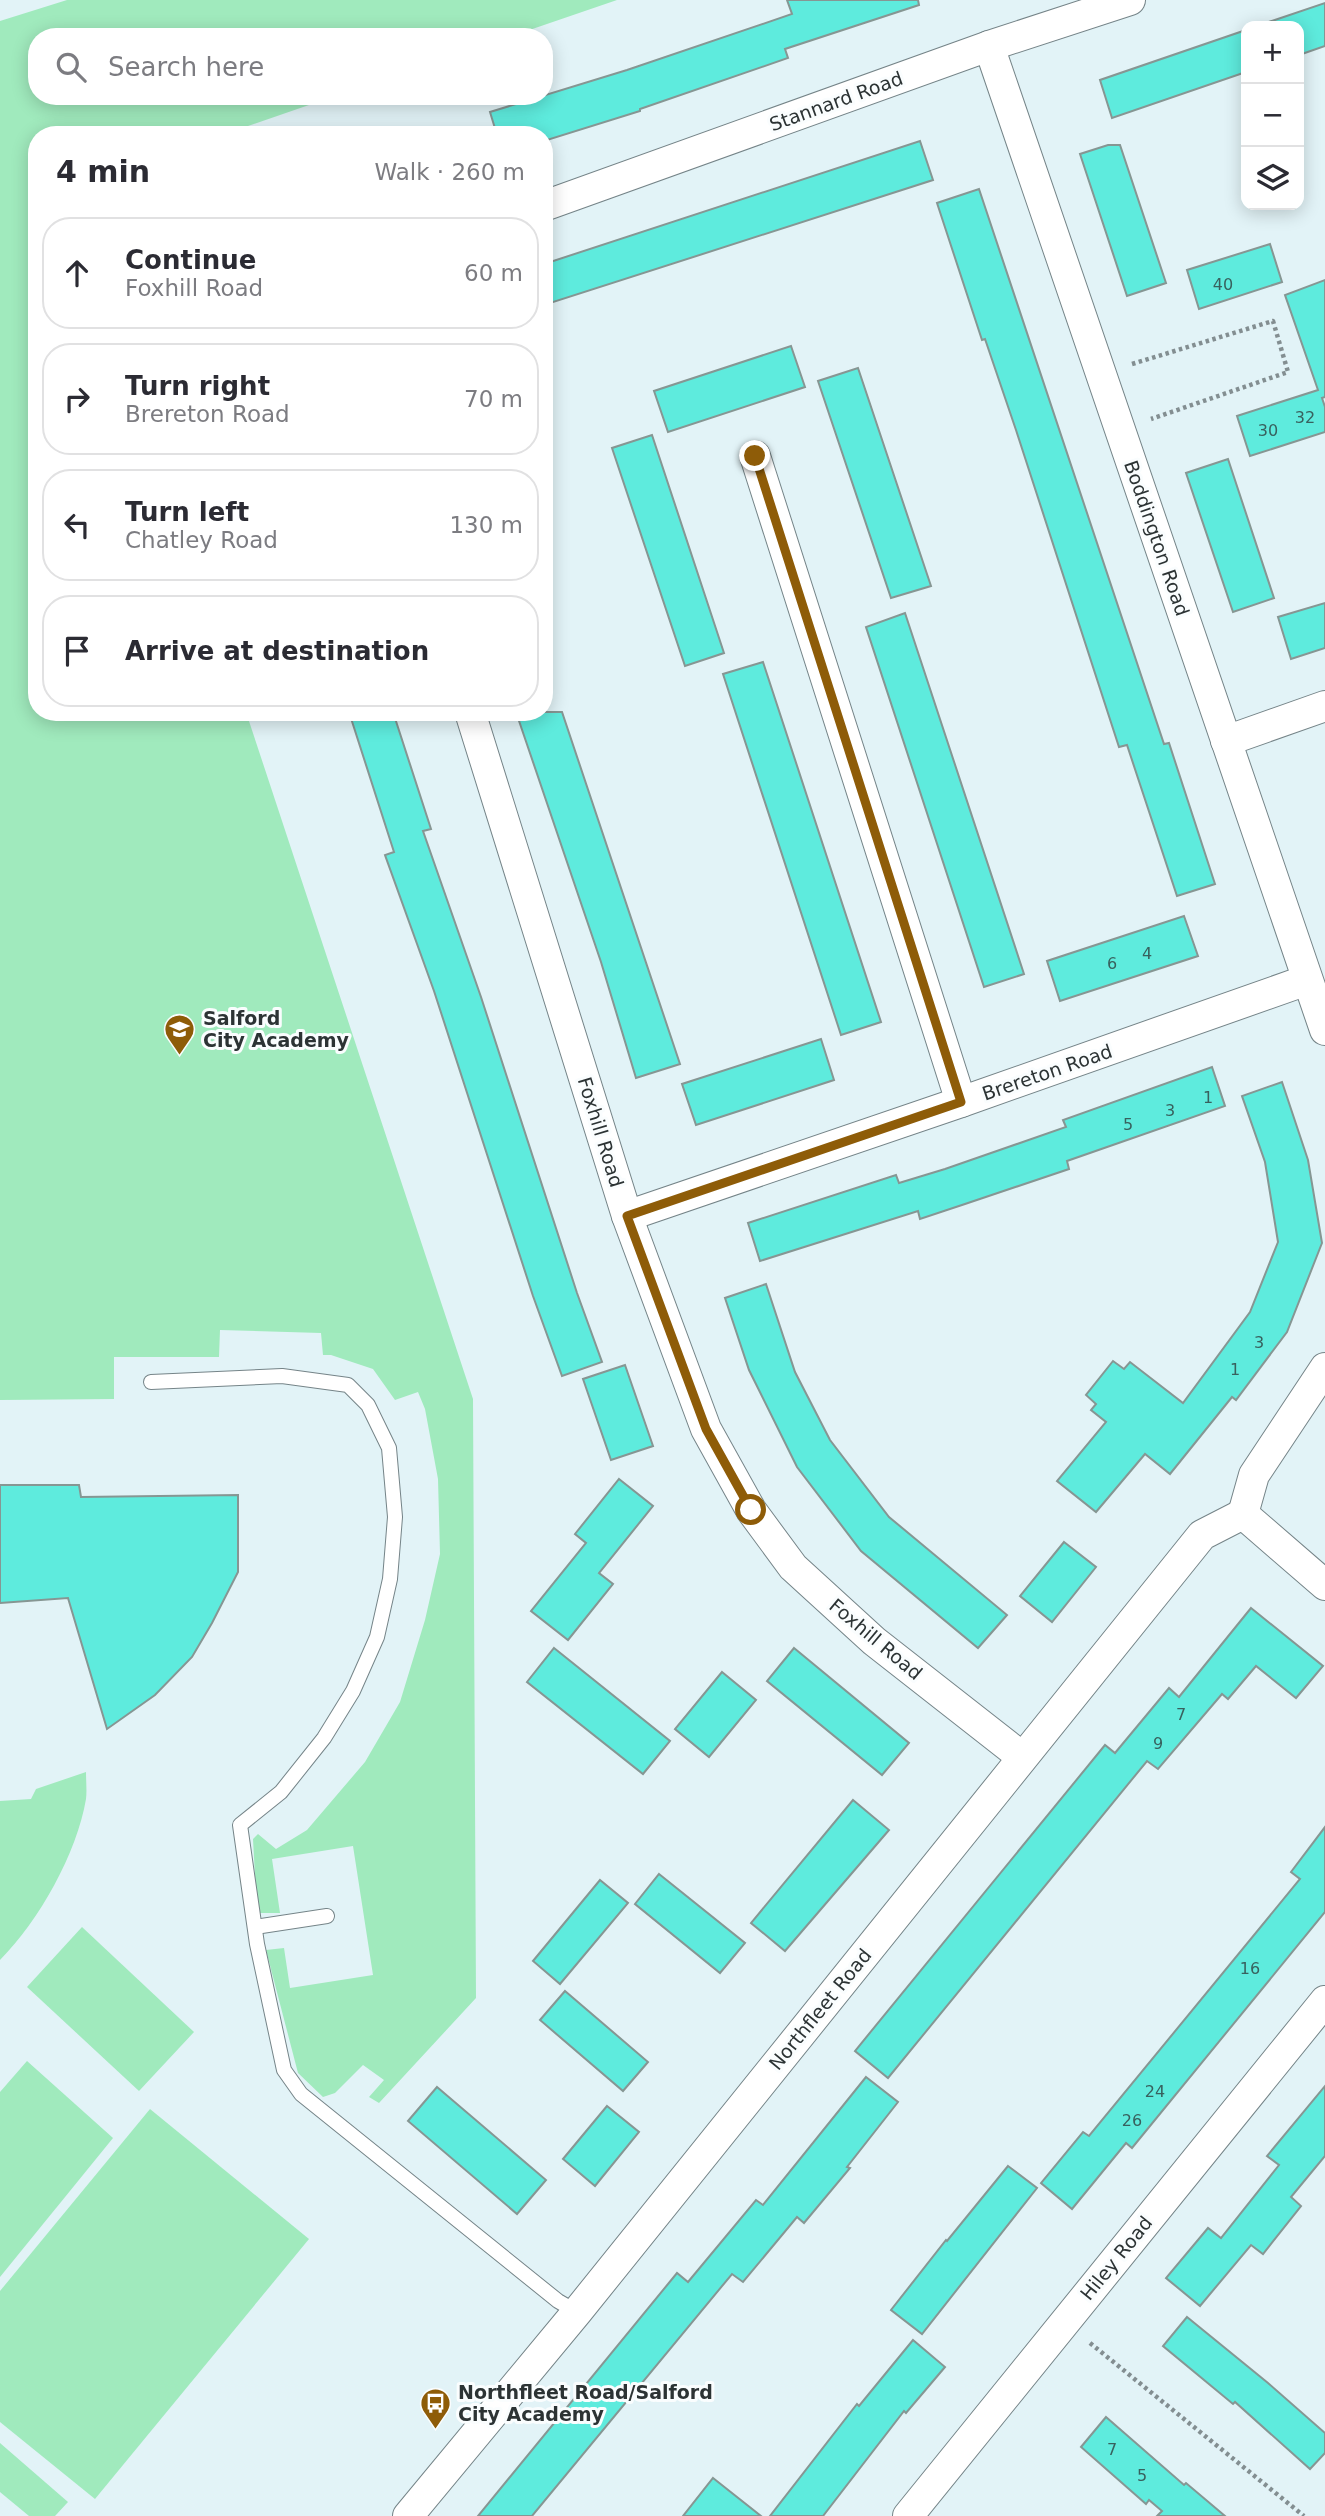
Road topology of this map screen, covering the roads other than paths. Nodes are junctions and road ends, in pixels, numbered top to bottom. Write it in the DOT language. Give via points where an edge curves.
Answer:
graph roads {
  1 [pos="1129,0"];
  2 [pos="989,47"];
  3 [pos="553,203"];
  4 [pos="755,456"];
  5 [pos="1325,706"];
  6 [pos="473,721"];
  7 [pos="1226,741"];
  8 [pos="1307,980"];
  9 [pos="1325,1030"];
  10 [pos="961,1102"];
  11 [pos="627,1216"];
  12 [pos="1325,1368"];
  13 [pos="151,1381"];
  14 [pos="1243,1514"];
  15 [pos="1325,1585"];
  16 [pos="1022,1757"];
  17 [pos="327,1916"];
  18 [pos="255,1927"];
  19 [pos="1325,2001"];
  20 [pos="577,2312"];
  21 [pos="408,2516"];
  22 [pos="908,2516"];
  1 -- 2 [label="street, Stannard Road"];
  2 -- 3 [label="street, Stannard Road"];
  2 -- 7 [label="street, Boddington Road"];
  4 -- 10 [label="street"];
  5 -- 7 [label="street"];
  6 -- 11 [label="street, Foxhill Road"];
  7 -- 8 [label="street, Boddington Road"];
  8 -- 9 [label="street, Boddington Road"];
  8 -- 10 [label="street, Brereton Road"];
  10 -- 11 [label="street, Brereton Road"];
  11 -- 16 [label="street, Foxhill Road" via="706,1429 751,1510 793,1567 874,1641"];
  12 -- 14 [label="street" via="1254,1475"];
  13 -- 18 [label="lane" via="282,1376 348,1385 368,1405 389,1448 395,1517 390,1579 377,1637 353,1692 324,1738 281,1792 240,1825"];
  14 -- 15 [label="street"];
  14 -- 16 [label="street, Northfleet Road" via="1202,1535"];
  16 -- 20 [label="street, Northfleet Road"];
  17 -- 18 [label="lane"];
  18 -- 20 [label="lane" via="284,2070 302,2094"];
  19 -- 22 [label="street, Hiley Road"];
  20 -- 21 [label="street, Northfleet Road"];
}
